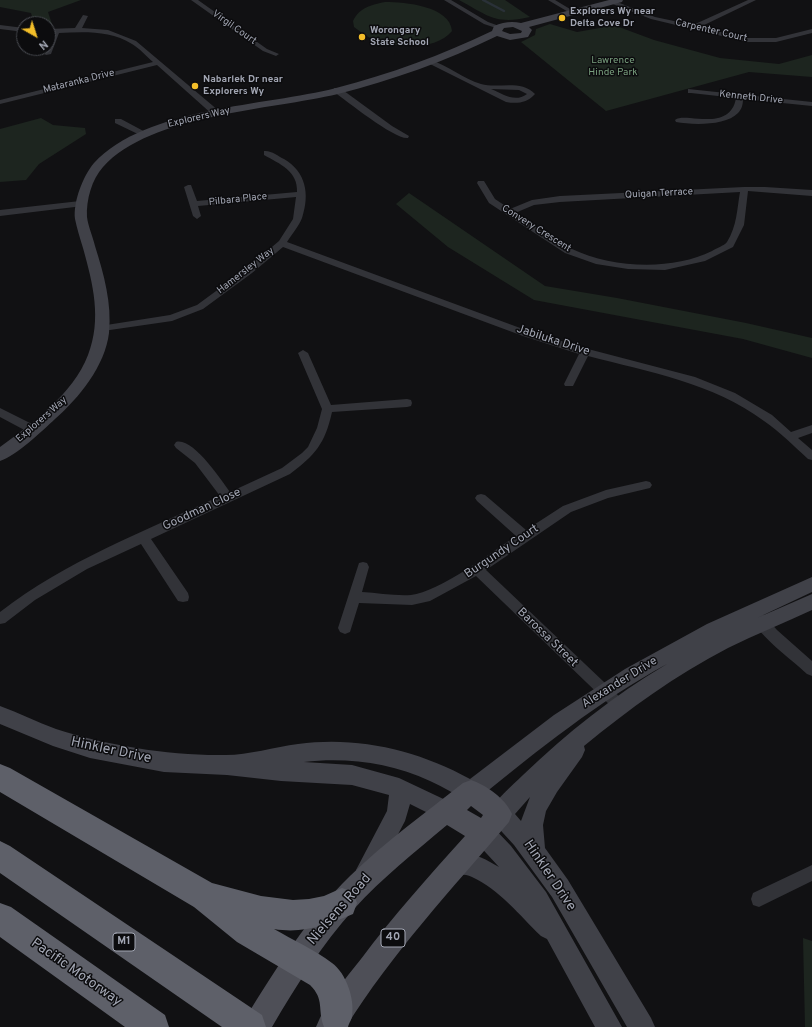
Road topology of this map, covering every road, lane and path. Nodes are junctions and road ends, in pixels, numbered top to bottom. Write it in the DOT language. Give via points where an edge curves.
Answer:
graph roads {
  1 [pos="194,0"];
  2 [pos="447,0"];
  3 [pos="551,0"];
  4 [pos="753,0"];
  5 [pos="616,1"];
  6 [pos="572,12"];
  7 [pos="85,16"];
  8 [pos="522,26"];
  9 [pos="0,27"];
  10 [pos="693,28"];
  11 [pos="16,29"];
  12 [pos="78,29"];
  13 [pos="498,30"];
  14 [pos="812,30"];
  15 [pos="56,32"];
  16 [pos="509,37"];
  17 [pos="471,46"];
  18 [pos="276,54"];
  19 [pos="430,62"];
  20 [pos="157,63"];
  21 [pos="480,86"];
  22 [pos="337,90"];
  23 [pos="691,91"];
  24 [pos="740,97"];
  25 [pos="0,102"];
  26 [pos="812,104"];
  27 [pos="216,113"];
  28 [pos="679,120"];
  29 [pos="118,121"];
  30 [pos="145,134"];
  31 [pos="405,136"];
  32 [pos="267,152"];
  33 [pos="481,183"];
  34 [pos="188,187"];
  35 [pos="744,189"];
  36 [pos="812,193"];
  37 [pos="301,194"];
  38 [pos="80,204"];
  39 [pos="194,204"];
  40 [pos="509,212"];
  41 [pos="0,213"];
  42 [pos="197,216"];
  43 [pos="282,243"];
  44 [pos="103,328"];
  45 [pos="585,352"];
  46 [pos="302,353"];
  47 [pos="569,384"];
  48 [pos="407,403"];
  49 [pos="327,409"];
  50 [pos="0,412"];
  51 [pos="812,429"];
  52 [pos="34,430"];
  53 [pos="790,436"];
  54 [pos="180,445"];
  55 [pos="0,455"];
  56 [pos="812,456"];
  57 [pos="646,485"];
  58 [pos="228,498"];
  59 [pos="481,498"];
  60 [pos="524,536"];
  61 [pos="143,537"];
  62 [pos="363,567"];
  63 [pos="477,569"];
  64 [pos="812,584"];
  65 [pos="183,597"];
  66 [pos="354,597"];
  67 [pos="812,602"];
  68 [pos="757,618"];
  69 [pos="0,619"];
  70 [pos="345,628"];
  71 [pos="812,670"];
  72 [pos="609,704"];
  73 [pos="0,715"];
  74 [pos="227,765"];
  75 [pos="0,777"];
  76 [pos="399,788"];
  77 [pos="471,791"];
  78 [pos="446,811"];
  79 [pos="500,814"];
  80 [pos="483,833"];
  81 [pos="534,851"];
  82 [pos="0,856"];
  83 [pos="456,864"];
  84 [pos="812,873"];
  85 [pos="351,894"];
  86 [pos="205,896"];
  87 [pos="759,899"];
  88 [pos="0,918"];
  89 [pos="560,939"];
  90 [pos="291,969"];
  91 [pos="333,1022"];
  92 [pos="153,1027"];
  93 [pos="250,1027"];
  94 [pos="256,1027"];
  95 [pos="609,1027"];
  96 [pos="642,1027"];
  1 -- 18 [label="street, Virgil Court" via="266,50"];
  2 -- 13 [label="street"];
  3 -- 6 [label="street"];
  4 -- 10 [label="street"];
  5 -- 6 [label="street, Explorers Way"];
  5 -- 10 [label="street, Carpenter Court" via="653,18"];
  6 -- 8 [label="street, Explorers Way"];
  7 -- 12 [label="street"];
  8 -- 13 [label="street, Explorers Way" via="511,24"];
  8 -- 16 [label="street, Explorers Way" via="527,33"];
  9 -- 11 [label="street"];
  10 -- 14 [label="street, Carpenter Court" via="740,39 762,41 776,40"];
  12 -- 15 [label="street"];
  12 -- 20 [label="street" via="108,32 134,42"];
  13 -- 16 [label="street"];
  13 -- 17 [label="street, Explorers Way"];
  16 -- 17 [label="street, Explorers Way"];
  17 -- 19 [label="street, Explorers Way"];
  19 -- 21 [label="street"];
  19 -- 22 [label="street, Explorers Way"];
  20 -- 25 [label="street, Mataranka Drive"];
  20 -- 27 [label="street"];
  21 -- 21 [label="street" via="514,101 524,99 530,94 520,88"];
  22 -- 27 [label="street, Explorers Way" via="296,100"];
  22 -- 31 [label="street" via="389,128"];
  23 -- 24 [label="street, Kenneth Drive"];
  24 -- 26 [label="street, Kenneth Drive"];
  24 -- 28 [label="street" via="738,108 724,118 707,122"];
  27 -- 30 [label="street, Explorers Way" via="174,123"];
  29 -- 30 [label="street"];
  30 -- 38 [label="street, Explorers Way" via="101,164 88,182"];
  32 -- 37 [label="street, Hamersley Way" via="295,171"];
  33 -- 40 [label="street, Convery Crescent" via="492,201"];
  34 -- 39 [label="street, Pilbara Place"];
  35 -- 36 [label="street, Quigan Terrace"];
  35 -- 40 [label="street, Quigan Terrace" via="560,199 532,203"];
  35 -- 40 [label="street, Convery Crescent" via="740,225 730,245 702,259 665,267 599,262 568,251"];
  37 -- 39 [label="street, Pilbara Place"];
  37 -- 43 [label="street, Hamersley Way" via="297,219"];
  38 -- 41 [label="street"];
  38 -- 44 [label="street, Explorers Way" via="102,298"];
  39 -- 42 [label="street"];
  43 -- 44 [label="street, Hamersley Way" via="200,307 172,318"];
  43 -- 45 [label="street, Jabiluka Drive" via="485,319"];
  44 -- 52 [label="street, Explorers Way" via="99,348 86,373 67,399"];
  45 -- 47 [label="street"];
  45 -- 53 [label="street, Jabiluka Drive" via="691,379 714,388 748,405"];
  46 -- 49 [label="street"];
  48 -- 49 [label="street"];
  49 -- 58 [label="street, Goodman Close" via="321,433 306,456 286,471"];
  50 -- 52 [label="street"];
  51 -- 53 [label="street"];
  52 -- 55 [label="street, Explorers Way"];
  53 -- 56 [label="street, Jabiluka Drive"];
  54 -- 58 [label="street" via="199,460"];
  57 -- 60 [label="street, Burgundy Court" via="581,502"];
  58 -- 61 [label="street, Goodman Close"];
  59 -- 60 [label="street"];
  60 -- 63 [label="street, Burgundy Court"];
  61 -- 65 [label="street"];
  61 -- 69 [label="street, Goodman Close" via="60,578 30,596"];
  62 -- 66 [label="street"];
  63 -- 66 [label="street, Burgundy Court" via="424,598 397,600"];
  63 -- 72 [label="street, Barossa Street"];
  64 -- 68 [label="street, Alexander Drive / 40"];
  66 -- 70 [label="street"];
  67 -- 68 [label="street, Alexander Drive / 40"];
  68 -- 71 [label="street"];
  68 -- 72 [label="street, Alexander Drive / 40" via="693,658"];
  72 -- 77 [label="street, Alexander Drive / 40" via="548,730"];
  72 -- 79 [label="street, Alexander Drive / 40"];
  72 -- 81 [label="street" via="565,763 535,812 532,822"];
  73 -- 74 [label="street, Hinkler Drive" via="53,737 90,748 164,762"];
  74 -- 76 [label="street, Hinkler Drive" via="352,775"];
  74 -- 77 [label="street, Hinkler Drive" via="303,753 356,752 374,754 418,766"];
  75 -- 86 [label="highway"];
  76 -- 78 [label="street, Hinkler Drive"];
  76 -- 85 [label="street" via="397,814"];
  77 -- 78 [label="main road, Alexander Drive / 40"];
  77 -- 79 [label="main road, Hinkler Drive"];
  78 -- 80 [label="main road, Hinkler Drive"];
  78 -- 85 [label="main road, Nielsens Road / 40" via="395,852"];
  79 -- 80 [label="main road, 40"];
  79 -- 81 [label="street, Hinkler Drive"];
  80 -- 83 [label="main road, 40"];
  80 -- 89 [label="street, Hinkler Drive" via="507,857 530,888"];
  81 -- 96 [label="street, Hinkler Drive" via="557,883"];
  82 -- 93 [label="highway, M1"];
  83 -- 89 [label="street" via="468,864 491,875"];
  83 -- 91 [label="main road, 40" via="396,934 362,978"];
  84 -- 87 [label="street"];
  85 -- 86 [label="highway" via="316,915 293,916 262,912"];
  85 -- 90 [label="main road, Nielsens Road / 40"];
  86 -- 90 [label="highway"];
  88 -- 92 [label="highway, Pacific Motorway"];
  89 -- 95 [label="street, Hinkler Drive"];
  90 -- 91 [label="highway" via="321,974 330,984 336,1000"];
  90 -- 94 [label="main road, Nielsens Road / 40"];
}
